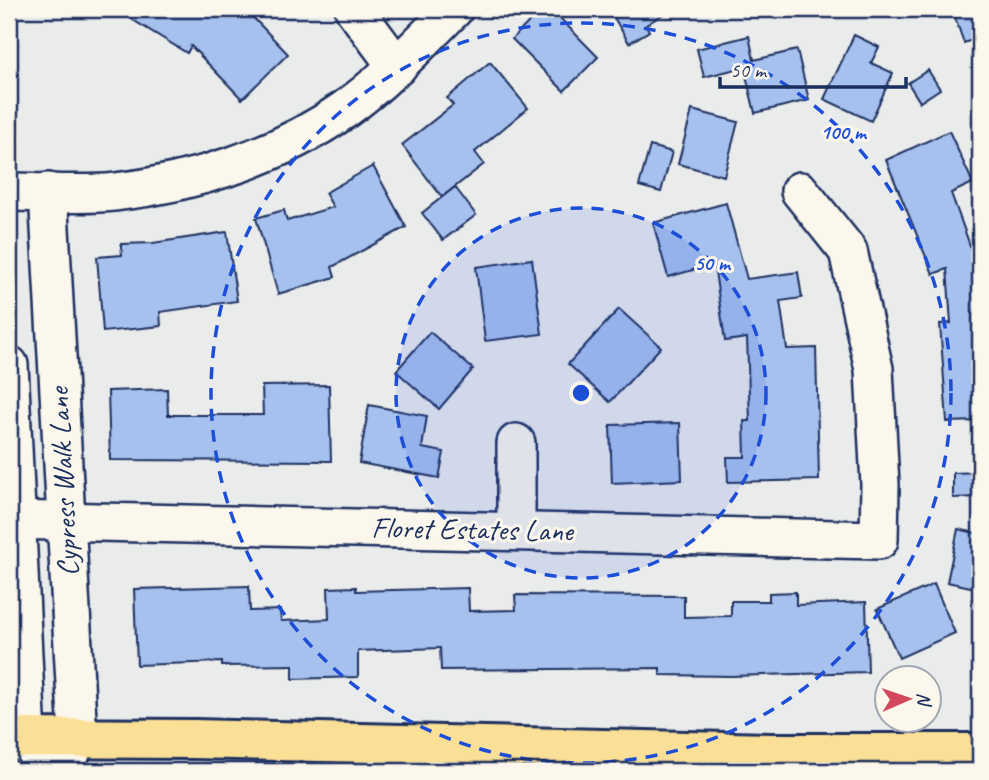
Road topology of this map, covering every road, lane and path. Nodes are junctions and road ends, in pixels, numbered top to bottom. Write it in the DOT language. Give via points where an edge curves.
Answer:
graph roads {
  1 [pos="354,9"];
  2 [pos="454,9"];
  3 [pos="397,67"];
  4 [pos="800,191"];
  5 [pos="9,192"];
  6 [pos="48,192"];
  7 [pos="9,365"];
  8 [pos="516,443"];
  9 [pos="13,520"];
  10 [pos="65,523"];
  11 [pos="516,529"];
  12 [pos="26,749"];
  13 [pos="980,753"];
  14 [pos="70,755"];
  15 [pos="770,762"];
  1 -- 3 [label="street"];
  2 -- 3 [label="street"];
  3 -- 6 [label="street" via="344,110 270,152 115,192"];
  4 -- 11 [label="street, Floret Estates Lane" via="848,251 874,369 879,540"];
  5 -- 6 [label="street"];
  6 -- 10 [label="street, Cypress Walk Lane"];
  7 -- 9 [label="street, Cypress Walk Lane"];
  8 -- 11 [label="street"];
  9 -- 10 [label="street, Floret Estates Lane"];
  9 -- 12 [label="street, Cypress Walk Lane"];
  10 -- 11 [label="street, Floret Estates Lane"];
  10 -- 14 [label="street, Cypress Walk Lane" via="77,719"];
  12 -- 14 [label="main road"];
  13 -- 15 [label="main road"];
  14 -- 15 [label="main road"];
}
